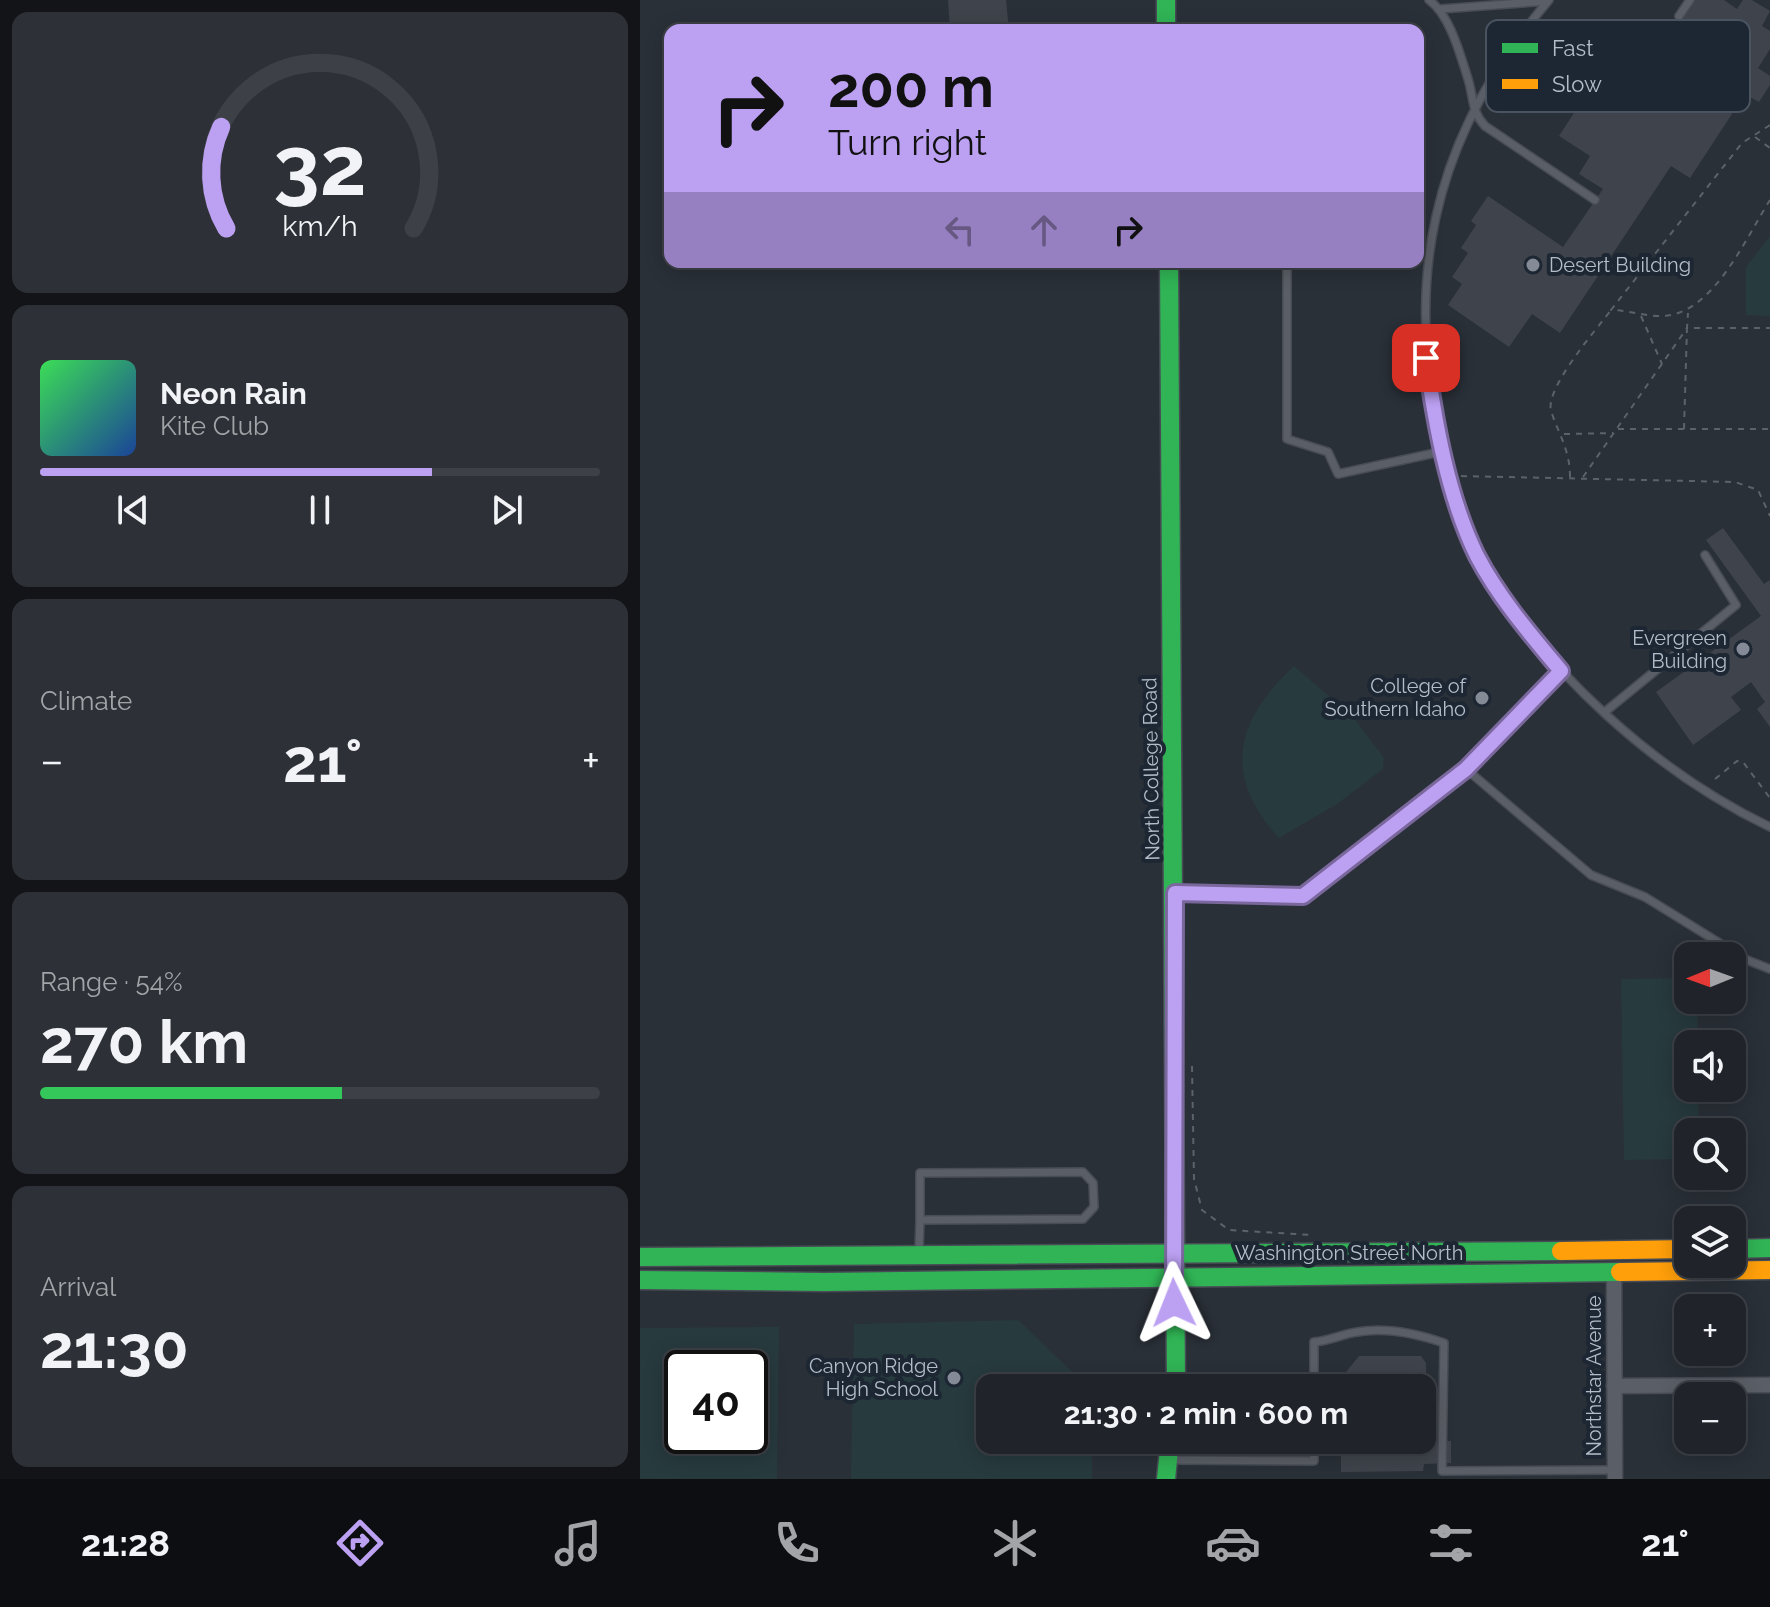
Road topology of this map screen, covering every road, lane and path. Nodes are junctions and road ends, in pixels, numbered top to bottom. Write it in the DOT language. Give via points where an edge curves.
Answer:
graph roads {
  1 [pos="1166,0"];
  2 [pos="1429,0"];
  3 [pos="1690,0"];
  4 [pos="1549,1"];
  5 [pos="1441,9"];
  6 [pos="1679,16"];
  7 [pos="1534,20"];
  8 [pos="1166,24"];
  9 [pos="1486,94"];
  10 [pos="1474,114"];
  11 [pos="1770,125"];
  12 [pos="1754,136"];
  13 [pos="1770,148"];
  14 [pos="1595,200"];
  15 [pos="1770,200"];
  16 [pos="1169,268"];
  17 [pos="1287,268"];
  18 [pos="1611,310"];
  19 [pos="1688,311"];
  20 [pos="1641,314"];
  21 [pos="1687,328"];
  22 [pos="1770,328"];
  23 [pos="1662,364"];
  24 [pos="1684,429"];
  25 [pos="1770,429"];
  26 [pos="1616,431"];
  27 [pos="1562,434"];
  28 [pos="1444,451"];
  29 [pos="1451,476"];
  30 [pos="1570,478"];
  31 [pos="1582,478"];
  32 [pos="1770,516"];
  33 [pos="1705,555"];
  34 [pos="1561,671"];
  35 [pos="1606,711"];
  36 [pos="1466,769"];
  37 [pos="1715,779"];
  38 [pos="1770,798"];
  39 [pos="1770,827"];
  40 [pos="1175,893"];
  41 [pos="1770,969"];
  42 [pos="1192,1068"];
  43 [pos="920,1220"];
  44 [pos="1229,1230"];
  45 [pos="1770,1248"];
  46 [pos="1674,1249"];
  47 [pos="1746,1249"];
  48 [pos="1173,1256"];
  49 [pos="640,1257"];
  50 [pos="918,1257"];
  51 [pos="1770,1270"];
  52 [pos="1614,1273"];
  53 [pos="1173,1276"];
  54 [pos="640,1280"];
  55 [pos="1176,1374"];
  56 [pos="1314,1374"];
  57 [pos="1770,1385"];
  58 [pos="1614,1386"];
  59 [pos="1314,1454"];
  60 [pos="1167,1470"];
  61 [pos="1615,1475"];
  1 -- 8 [label="main road"];
  2 -- 5 [label="lane"];
  3 -- 6 [label="lane"];
  4 -- 5 [label="lane"];
  4 -- 7 [label="lane"];
  5 -- 10 [label="lane" via="1469,82"];
  9 -- 10 [label="lane"];
  10 -- 14 [label="lane"];
  10 -- 28 [label="lane" via="1443,182 1424,297 1426,358"];
  11 -- 12 [label="path"];
  12 -- 13 [label="path"];
  12 -- 18 [label="path" via="1742,143"];
  15 -- 19 [label="path" via="1706,298"];
  16 -- 40 [label="main road, North College Road"];
  17 -- 28 [label="lane" via="1287,439 1328,452 1338,474"];
  18 -- 20 [label="path"];
  18 -- 27 [label="path" via="1555,388 1550,408"];
  19 -- 20 [label="path" via="1662,317"];
  19 -- 21 [label="path"];
  20 -- 23 [label="path"];
  21 -- 22 [label="path"];
  21 -- 23 [label="path"];
  21 -- 24 [label="path"];
  23 -- 26 [label="path"];
  24 -- 25 [label="path"];
  24 -- 26 [label="path"];
  26 -- 27 [label="path"];
  26 -- 31 [label="path"];
  27 -- 30 [label="path"];
  28 -- 29 [label="lane"];
  29 -- 30 [label="path"];
  29 -- 34 [label="lane" via="1479,559 1515,616"];
  30 -- 31 [label="path"];
  31 -- 32 [label="path" via="1735,482 1758,490"];
  33 -- 35 [label="lane" via="1736,605"];
  34 -- 35 [label="lane"];
  34 -- 36 [label="lane"];
  35 -- 39 [label="lane" via="1693,783"];
  36 -- 40 [label="lane" via="1303,896"];
  36 -- 41 [label="lane" via="1591,875 1645,897"];
  37 -- 38 [label="path" via="1743,762"];
  40 -- 48 [label="main road, North College Road"];
  42 -- 44 [label="path" via="1197,1199 1202,1210"];
  43 -- 43 [label="lane" via="1083,1219 1094,1207 1093,1183 1083,1172 920,1173"];
  43 -- 50 [label="lane"];
  45 -- 47 [label="main road"];
  46 -- 48 [label="main road, Washington Street North"];
  48 -- 50 [label="main road, Washington Street North"];
  48 -- 53 [label="main road, North College Road"];
  49 -- 50 [label="main road, Washington Street North"];
  51 -- 52 [label="main road, Washington Street North"];
  52 -- 53 [label="main road, Washington Street North"];
  52 -- 58 [label="street, Northstar Avenue"];
  53 -- 54 [label="main road, Washington Street North"];
  53 -- 55 [label="main road, North College Road"];
  56 -- 61 [label="lane" via="1314,1342 1358,1331 1401,1332 1444,1343 1442,1471"];
  57 -- 58 [label="street"];
  58 -- 61 [label="street, Northstar Avenue"];
  59 -- 60 [label="lane" via="1314,1461"];
}
